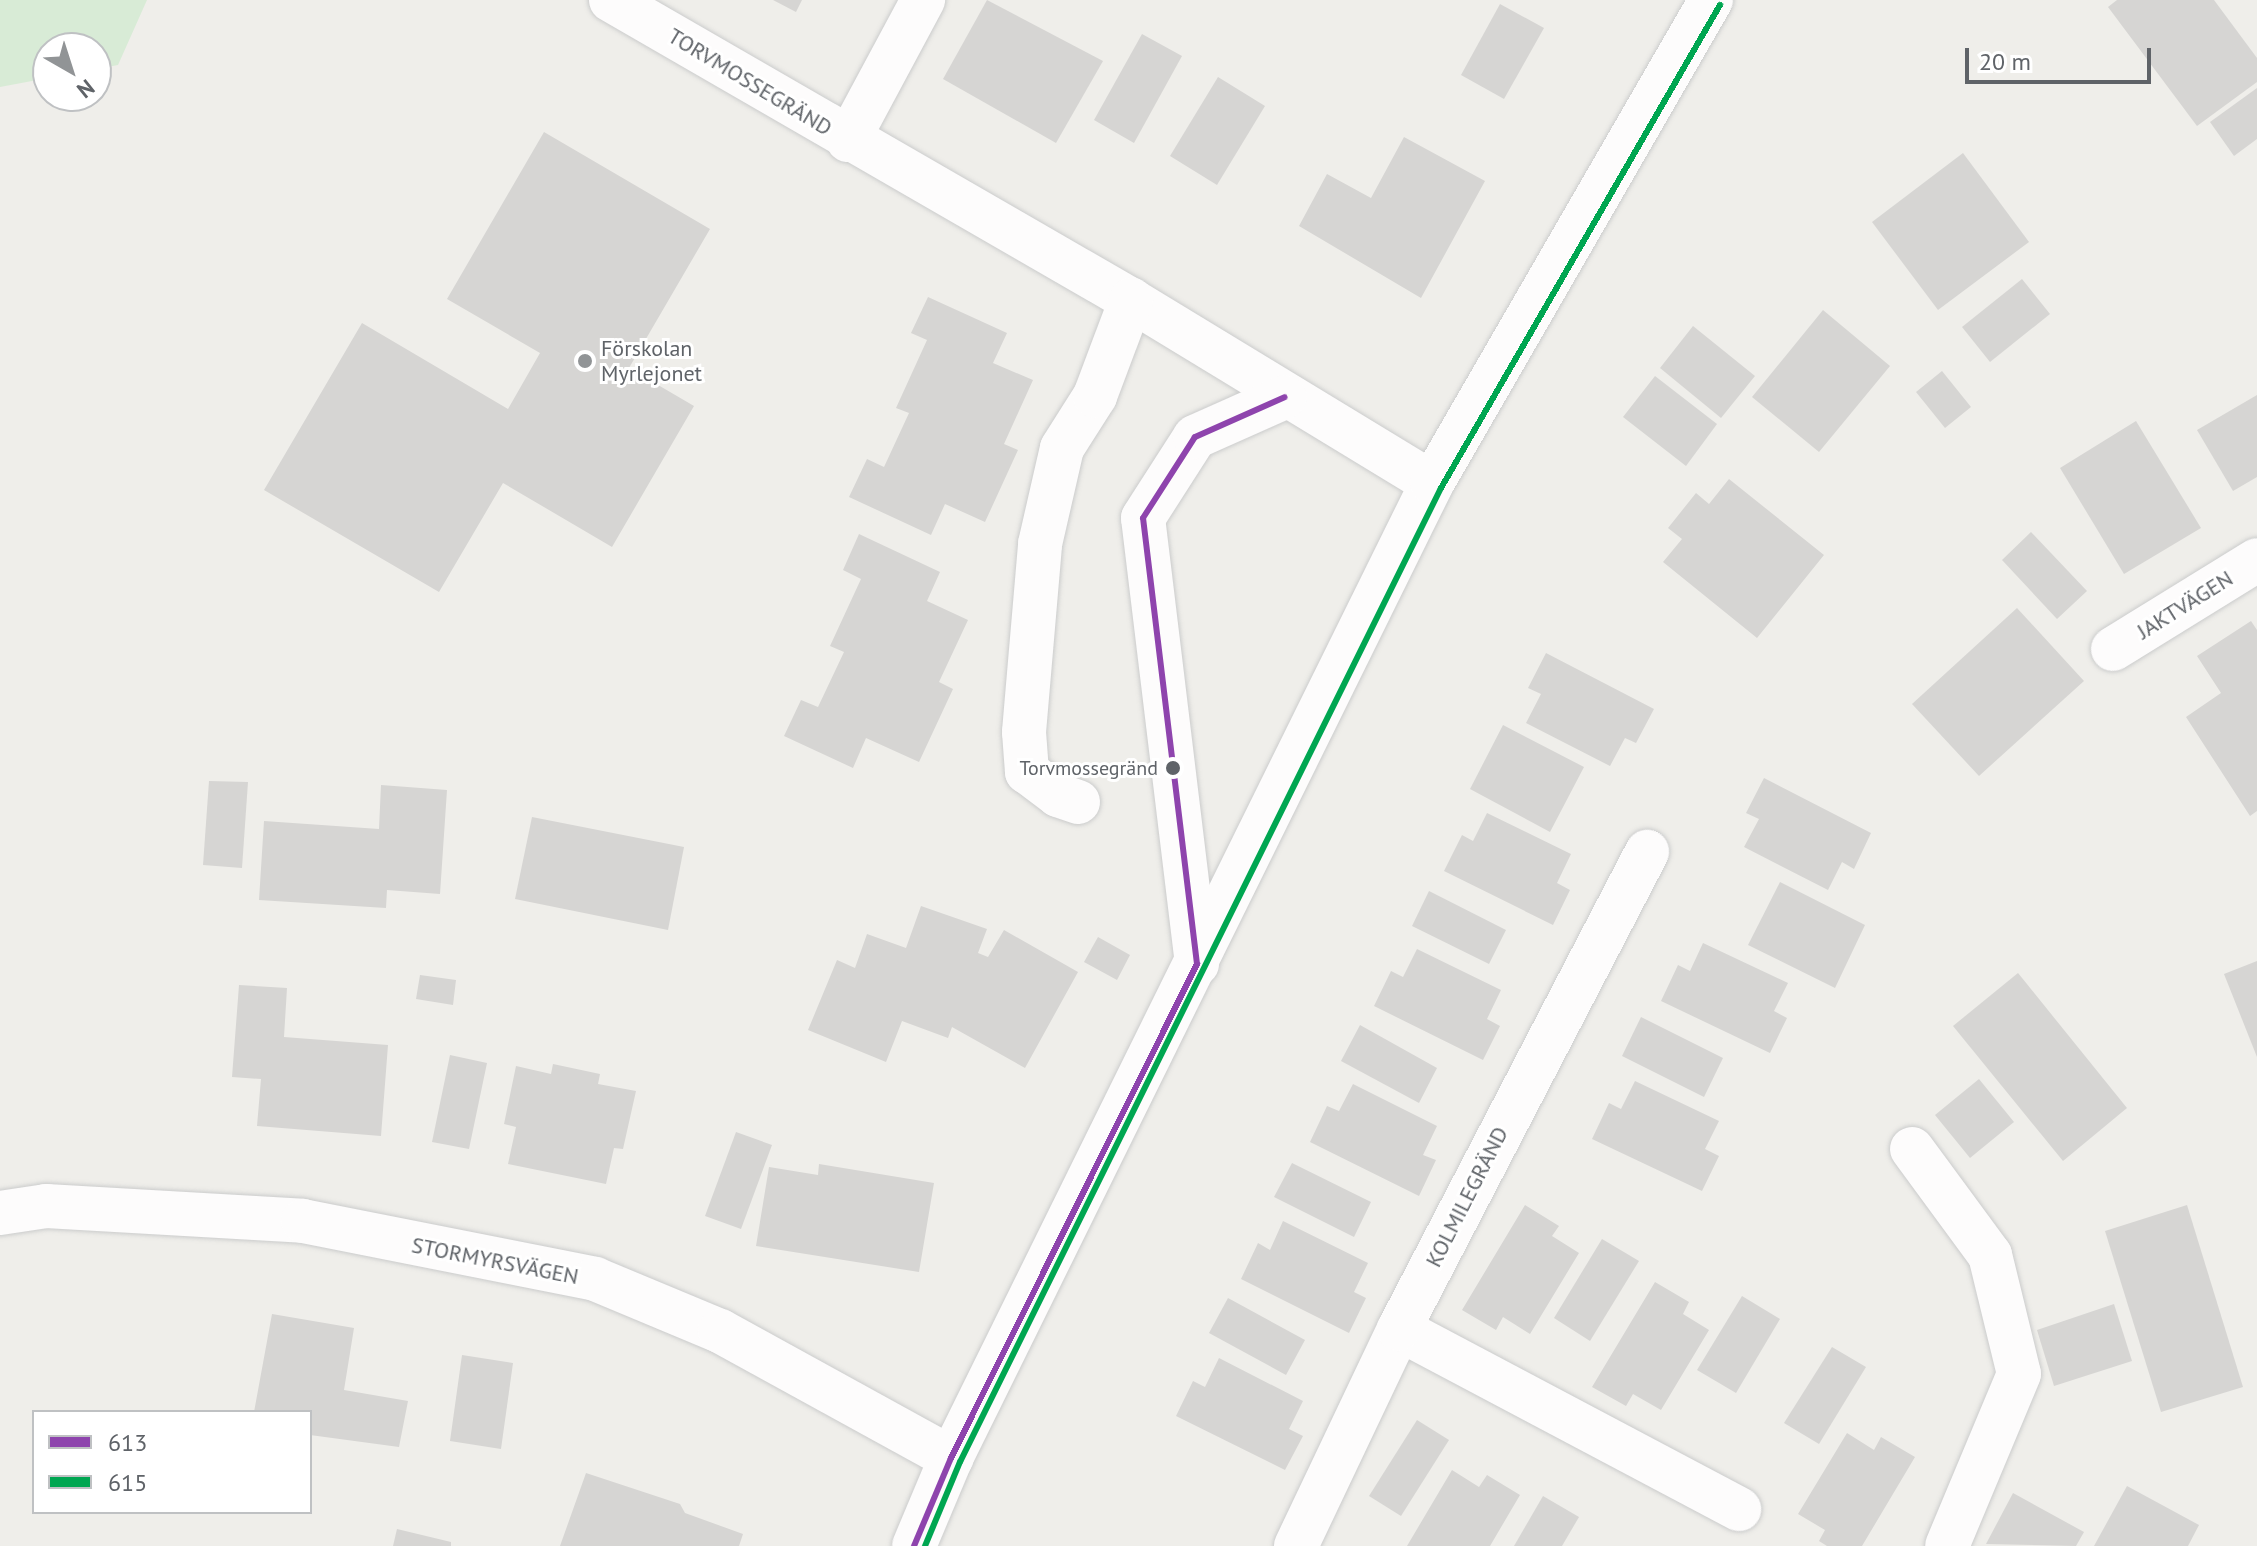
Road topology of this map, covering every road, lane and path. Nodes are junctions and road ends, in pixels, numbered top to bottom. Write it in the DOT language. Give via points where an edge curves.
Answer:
graph roads {
  1 [pos="611,0"];
  2 [pos="923,0"];
  3 [pos="1711,0"];
  4 [pos="848,140"];
  5 [pos="1131,300"];
  6 [pos="1285,397"];
  7 [pos="1432,483"];
  8 [pos="2257,560"];
  9 [pos="2113,649"];
  10 [pos="1078,802"];
  11 [pos="1647,852"];
  12 [pos="1197,964"];
  13 [pos="1912,1149"];
  14 [pos="0,1213"];
  15 [pos="1399,1329"];
  16 [pos="951,1458"];
  17 [pos="1739,1509"];
  18 [pos="914,1546"];
  19 [pos="1296,1546"];
  20 [pos="1947,1546"];
  1 -- 4 [label="street, TORVMOSSEGRÄND"];
  2 -- 4 [label="street, TORVMOSSEGRÄND"];
  3 -- 7 [label="street"];
  4 -- 5 [label="street, TORVMOSSEGRÄND"];
  5 -- 6 [label="street, TORVMOSSEGRÄND"];
  5 -- 10 [label="street" via="1095,396 1062,448 1040,544 1024,732 1027,772 1058,795"];
  6 -- 7 [label="street, TORVMOSSEGRÄND"];
  6 -- 12 [label="street" via="1195,437 1143,518"];
  7 -- 12 [label="street"];
  8 -- 9 [label="street, JAKTVÄGEN"];
  11 -- 15 [label="street, KOLMILEGRÄND"];
  12 -- 16 [label="street"];
  13 -- 20 [label="street" via="1990,1255 2019,1374"];
  14 -- 16 [label="street, STORMYRSVÄGEN" via="46,1206 303,1221 595,1279 720,1331"];
  15 -- 17 [label="street"];
  15 -- 19 [label="street, KOLMILEGRÄND"];
  16 -- 18 [label="street"];
}
